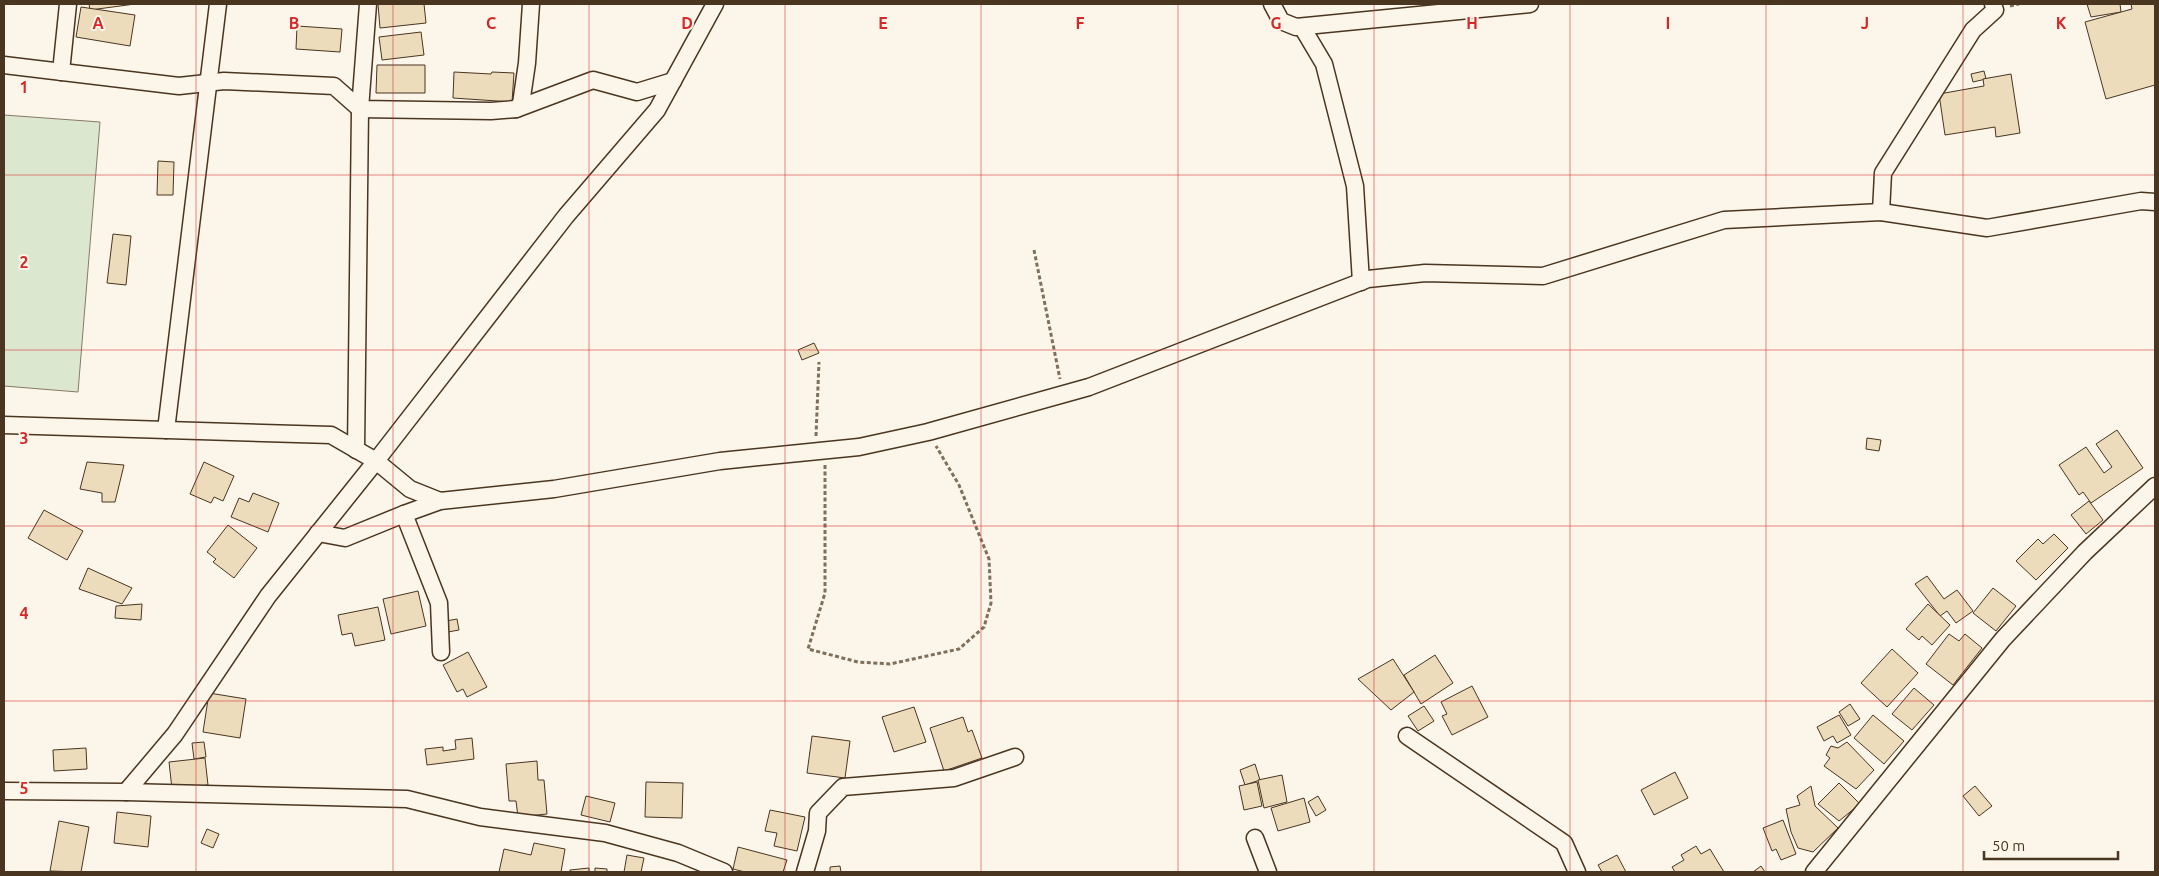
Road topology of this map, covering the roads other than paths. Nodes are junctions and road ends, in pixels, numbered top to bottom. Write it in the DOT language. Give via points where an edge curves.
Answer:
graph roads {
  1 [pos="68,4"];
  2 [pos="218,4"];
  3 [pos="368,4"];
  4 [pos="531,4"];
  5 [pos="715,4"];
  6 [pos="1272,4"];
  7 [pos="1530,4"];
  8 [pos="1993,4"];
  9 [pos="1302,27"];
  10 [pos="4,65"];
  11 [pos="61,72"];
  12 [pos="673,81"];
  13 [pos="209,83"];
  14 [pos="360,109"];
  15 [pos="516,109"];
  16 [pos="2155,202"];
  17 [pos="1881,212"];
  18 [pos="1361,282"];
  19 [pos="4,425"];
  20 [pos="166,430"];
  21 [pos="356,450"];
  22 [pos="376,461"];
  23 [pos="2155,486"];
  24 [pos="440,501"];
  25 [pos="404,514"];
  26 [pos="318,533"];
  27 [pos="441,652"];
  28 [pos="1407,736"];
  29 [pos="1015,757"];
  30 [pos="4,791"];
  31 [pos="126,792"];
  32 [pos="1255,838"];
  33 [pos="724,872"];
  34 [pos="805,872"];
  35 [pos="1268,872"];
  36 [pos="1576,872"];
  37 [pos="1814,872"];
  1 -- 11 [label="street"];
  2 -- 13 [label="street"];
  3 -- 14 [label="street"];
  4 -- 15 [label="street" via="523,96"];
  5 -- 12 [label="street"];
  6 -- 9 [label="street" via="1281,21"];
  7 -- 9 [label="street"];
  8 -- 17 [label="street" via="1995,10 1973,30 1883,173"];
  9 -- 18 [label="street" via="1324,64 1355,186"];
  10 -- 11 [label="street"];
  11 -- 13 [label="street" via="179,86"];
  12 -- 15 [label="street" via="638,92 593,80"];
  12 -- 22 [label="street" via="657,110 566,216"];
  13 -- 14 [label="street" via="334,86"];
  13 -- 20 [label="street"];
  14 -- 15 [label="street"];
  14 -- 21 [label="street"];
  16 -- 17 [label="street" via="2141,201 1987,228"];
  17 -- 18 [label="street" via="1724,220 1543,276 1425,273"];
  18 -- 24 [label="street" via="1089,387 928,432 859,447 720,461 554,489"];
  19 -- 20 [label="street"];
  20 -- 21 [label="street" via="331,435"];
  21 -- 22 [label="street"];
  22 -- 24 [label="street" via="410,490"];
  22 -- 26 [label="street"];
  23 -- 37 [label="street" via="2085,552 2003,639"];
  24 -- 25 [label="street"];
  25 -- 26 [label="street" via="345,538"];
  25 -- 27 [label="street" via="439,603"];
  26 -- 31 [label="street" via="268,596 175,734"];
  28 -- 36 [label="street" via="1564,843"];
  29 -- 34 [label="street" via="954,778 843,787 818,813 817,831"];
  30 -- 31 [label="street"];
  31 -- 33 [label="street" via="407,799 480,817 605,833 678,853"];
  32 -- 35 [label="street"];
}
